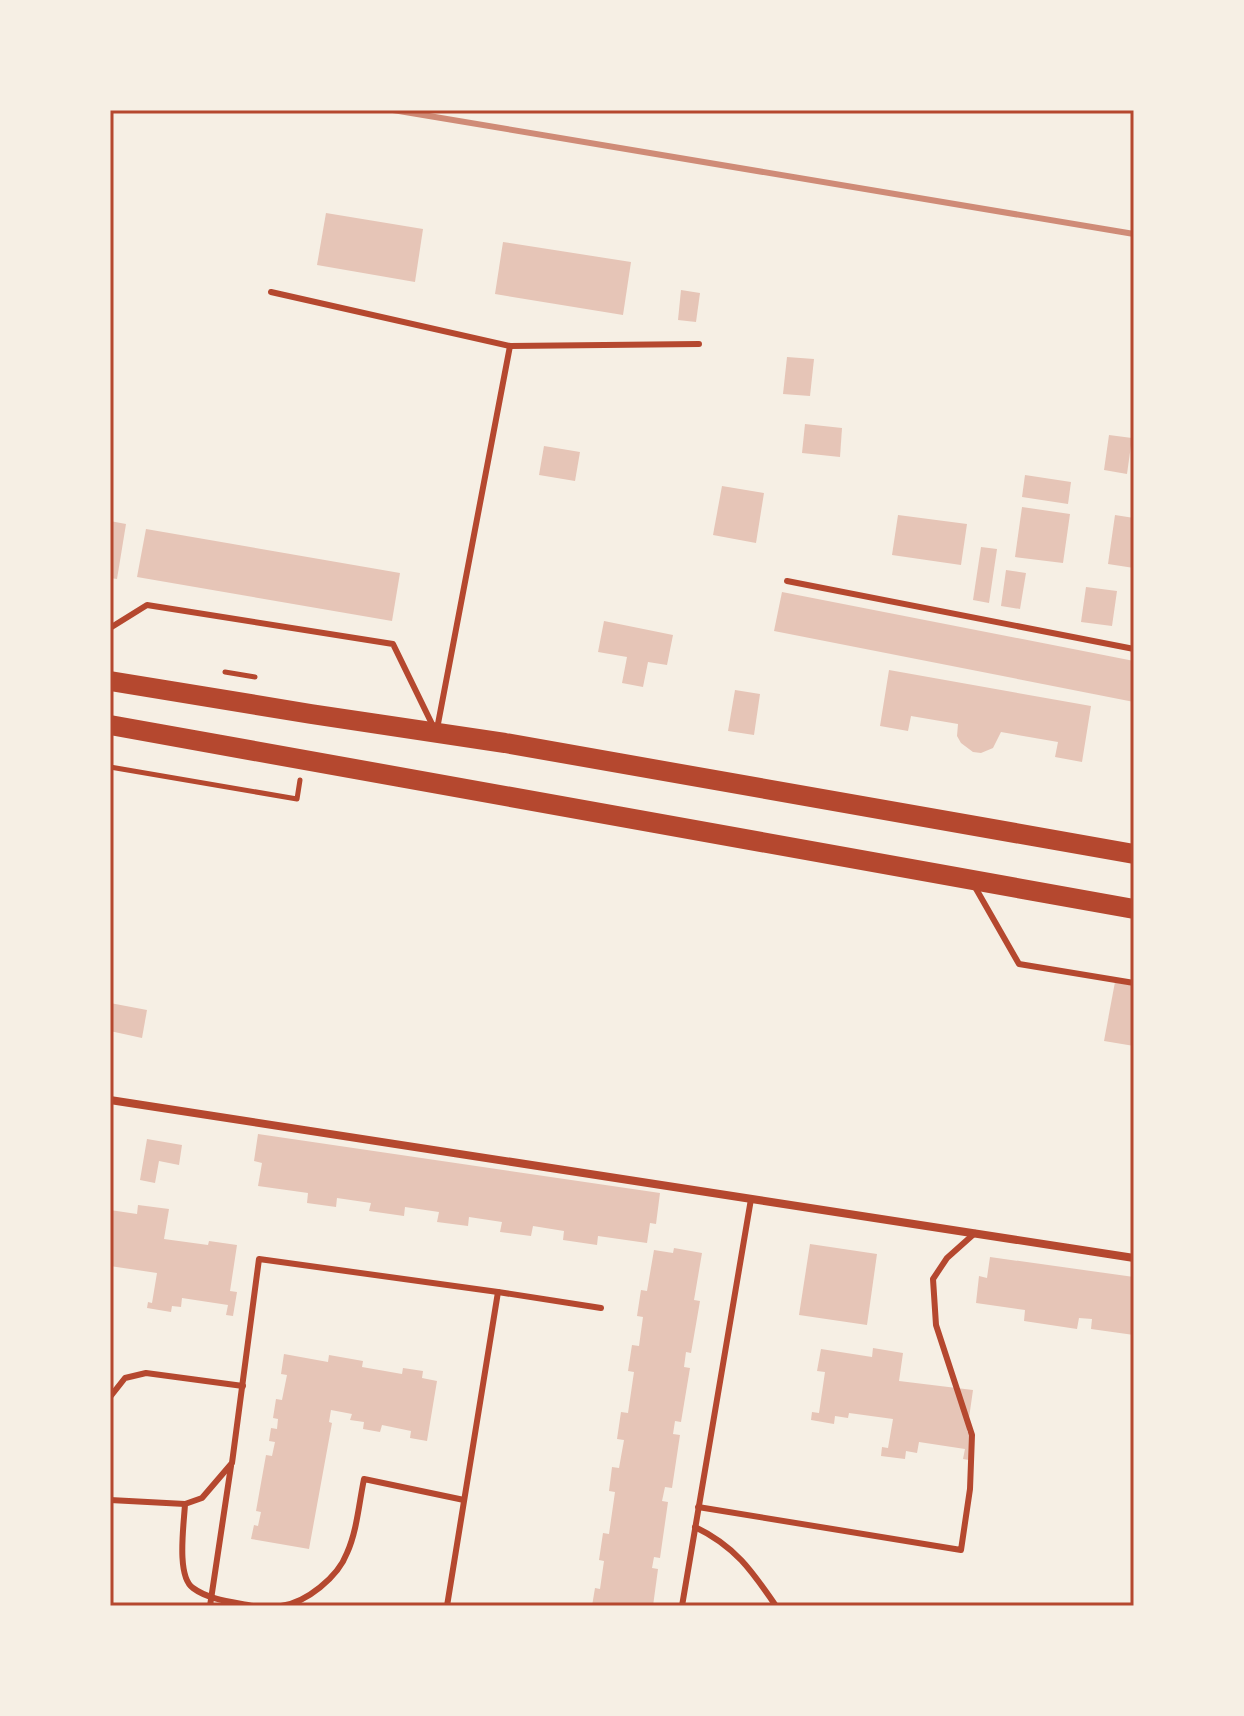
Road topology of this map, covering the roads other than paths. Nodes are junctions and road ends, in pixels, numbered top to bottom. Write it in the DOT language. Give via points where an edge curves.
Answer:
graph roads {
  1 [pos="271,292"];
  2 [pos="699,344"];
  3 [pos="510,346"];
  4 [pos="787,581"];
  5 [pos="110,628"];
  6 [pos="1134,649"];
  7 [pos="110,681"];
  8 [pos="110,725"];
  9 [pos="436,733"];
  10 [pos="1134,854"];
  11 [pos="971,880"];
  12 [pos="1134,909"];
  13 [pos="1134,983"];
  14 [pos="110,1100"];
  15 [pos="751,1199"];
  16 [pos="975,1233"];
  17 [pos="1134,1258"];
  18 [pos="498,1292"];
  19 [pos="601,1308"];
  20 [pos="243,1386"];
  21 [pos="110,1397"];
  22 [pos="232,1463"];
  23 [pos="110,1500"];
  24 [pos="464,1500"];
  25 [pos="185,1504"];
  26 [pos="698,1507"];
  27 [pos="695,1527"];
  28 [pos="212,1597"];
  29 [pos="210,1606"];
  30 [pos="253,1606"];
  31 [pos="281,1606"];
  32 [pos="447,1606"];
  33 [pos="682,1606"];
  34 [pos="776,1606"];
  1 -- 3 [label="lane"];
  2 -- 3 [label="lane"];
  3 -- 9 [label="lane"];
  4 -- 6 [label="lane"];
  5 -- 9 [label="lane" via="147,605 393,644"];
  7 -- 9 [label="main road"];
  8 -- 11 [label="main road"];
  9 -- 10 [label="main road"];
  11 -- 12 [label="main road"];
  11 -- 13 [label="lane" via="1019,964"];
  14 -- 15 [label="street"];
  15 -- 16 [label="street"];
  15 -- 26 [label="lane"];
  16 -- 17 [label="street"];
  16 -- 26 [label="lane" via="933,1279 936,1325 972,1435 961,1550"];
  18 -- 19 [label="lane"];
  18 -- 20 [label="lane" via="259,1259"];
  18 -- 24 [label="lane"];
  20 -- 21 [label="lane" via="146,1373 125,1378"];
  20 -- 22 [label="lane"];
  22 -- 25 [label="lane" via="202,1498"];
  22 -- 28 [label="lane"];
  23 -- 25 [label="lane"];
  24 -- 31 [label="lane" via="364,1479 347,1555 320,1587 295,1604"];
  24 -- 32 [label="lane"];
  25 -- 28 [label="lane" via="183,1574 192,1588"];
  26 -- 27 [label="lane"];
  27 -- 33 [label="lane"];
  27 -- 34 [label="lane" via="745,1561"];
  28 -- 29 [label="lane"];
  28 -- 30 [label="lane"];
}
